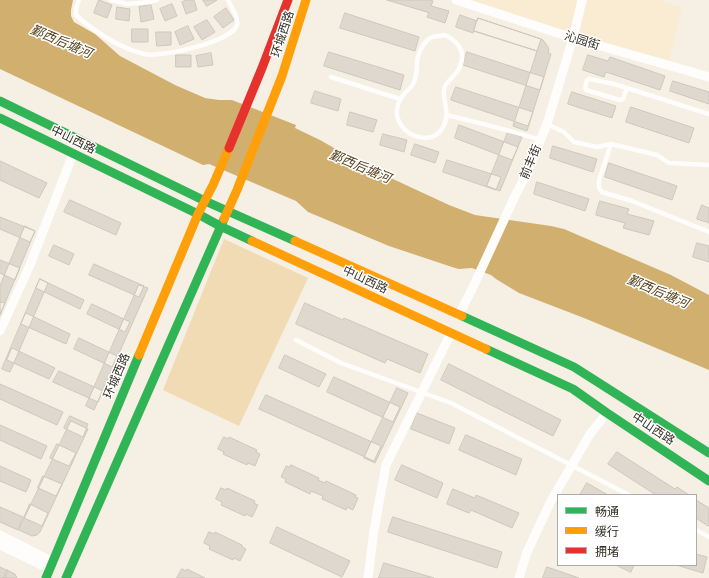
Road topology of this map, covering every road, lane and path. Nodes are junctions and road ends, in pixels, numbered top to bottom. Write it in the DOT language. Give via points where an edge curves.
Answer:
graph roads {
  1 [pos="79,0"];
  2 [pos="111,0"];
  3 [pos="158,0"];
  4 [pos="228,0"];
  5 [pos="288,0"];
  6 [pos="306,0"];
  7 [pos="456,0"];
  8 [pos="582,0"];
  9 [pos="573,38"];
  10 [pos="331,77"];
  11 [pos="709,77"];
  12 [pos="627,88"];
  13 [pos="400,99"];
  14 [pos="0,101"];
  15 [pos="709,114"];
  16 [pos="447,115"];
  17 [pos="0,118"];
  18 [pos="547,124"];
  19 [pos="540,140"];
  20 [pos="611,144"];
  21 [pos="73,154"];
  22 [pos="709,165"];
  23 [pos="205,202"];
  24 [pos="227,211"];
  25 [pos="198,214"];
  26 [pos="220,226"];
  27 [pos="709,232"];
  28 [pos="459,315"];
  29 [pos="0,331"];
  30 [pos="450,333"];
  31 [pos="296,340"];
  32 [pos="421,393"];
  33 [pos="607,413"];
  34 [pos="709,453"];
  35 [pos="572,465"];
  36 [pos="709,480"];
  37 [pos="627,494"];
  38 [pos="697,531"];
  39 [pos="0,535"];
  40 [pos="709,537"];
  41 [pos="0,545"];
  42 [pos="50,570"];
  43 [pos="66,578"];
  44 [pos="368,578"];
  45 [pos="519,578"];
  1 -- 4 [label="lane" via="76,14 86,24 105,37 145,55 188,50 214,42 233,31 237,25 237,18"];
  2 -- 3 [label="lane" via="127,4"];
  5 -- 23 [label="main road, 环城西路"];
  6 -- 24 [label="main road, 环城西路" via="282,76"];
  7 -- 9 [label="street, 沁园街"];
  8 -- 9 [label="street, 前丰街"];
  9 -- 11 [label="street, 沁园街"];
  9 -- 18 [label="street, 前丰街"];
  10 -- 13 [label="lane"];
  12 -- 12 [label="lane" via="590,78 585,88 620,100 623,99"];
  12 -- 15 [label="lane"];
  13 -- 16 [label="lane" via="396,110 398,121 404,130 413,135 423,138 434,136 441,131"];
  13 -- 16 [label="lane" via="414,84 417,59 424,44 431,38 445,35 452,38 461,48 462,59 460,67 446,85 444,93"];
  14 -- 23 [label="main road, 中山西路"];
  16 -- 19 [label="lane"];
  17 -- 21 [label="main road, 中山西路"];
  18 -- 19 [label="street, 前丰街"];
  18 -- 20 [label="lane" via="564,132 574,142 597,147"];
  19 -- 28 [label="street, 前丰街"];
  20 -- 22 [label="lane" via="657,155 669,163"];
  20 -- 27 [label="lane" via="599,180 598,188 602,192 632,201"];
  21 -- 25 [label="main road, 中山西路"];
  21 -- 29 [label="street" via="30,265"];
  23 -- 24 [label="main road, 中山西路"];
  23 -- 25 [label="main road, 环城西路"];
  24 -- 26 [label="main road"];
  24 -- 28 [label="main road, 中山西路"];
  25 -- 26 [label="main road, 中山西路"];
  25 -- 42 [label="main road, 环城西路"];
  26 -- 30 [label="main road, 中山西路"];
  26 -- 43 [label="main road"];
  28 -- 34 [label="main road, 中山西路" via="574,367"];
  30 -- 32 [label="street"];
  30 -- 33 [label="main road, 中山西路" via="574,389"];
  31 -- 32 [label="lane" via="341,364"];
  32 -- 35 [label="lane" via="450,403"];
  32 -- 44 [label="street" via="386,465"];
  33 -- 35 [label="street" via="590,434"];
  33 -- 36 [label="main road, 中山西路"];
  35 -- 37 [label="lane"];
  35 -- 45 [label="street" via="551,501 527,552"];
  38 -- 40 [label="lane"];
  39 -- 42 [label="street"];
  41 -- 42 [label="street"];
}
